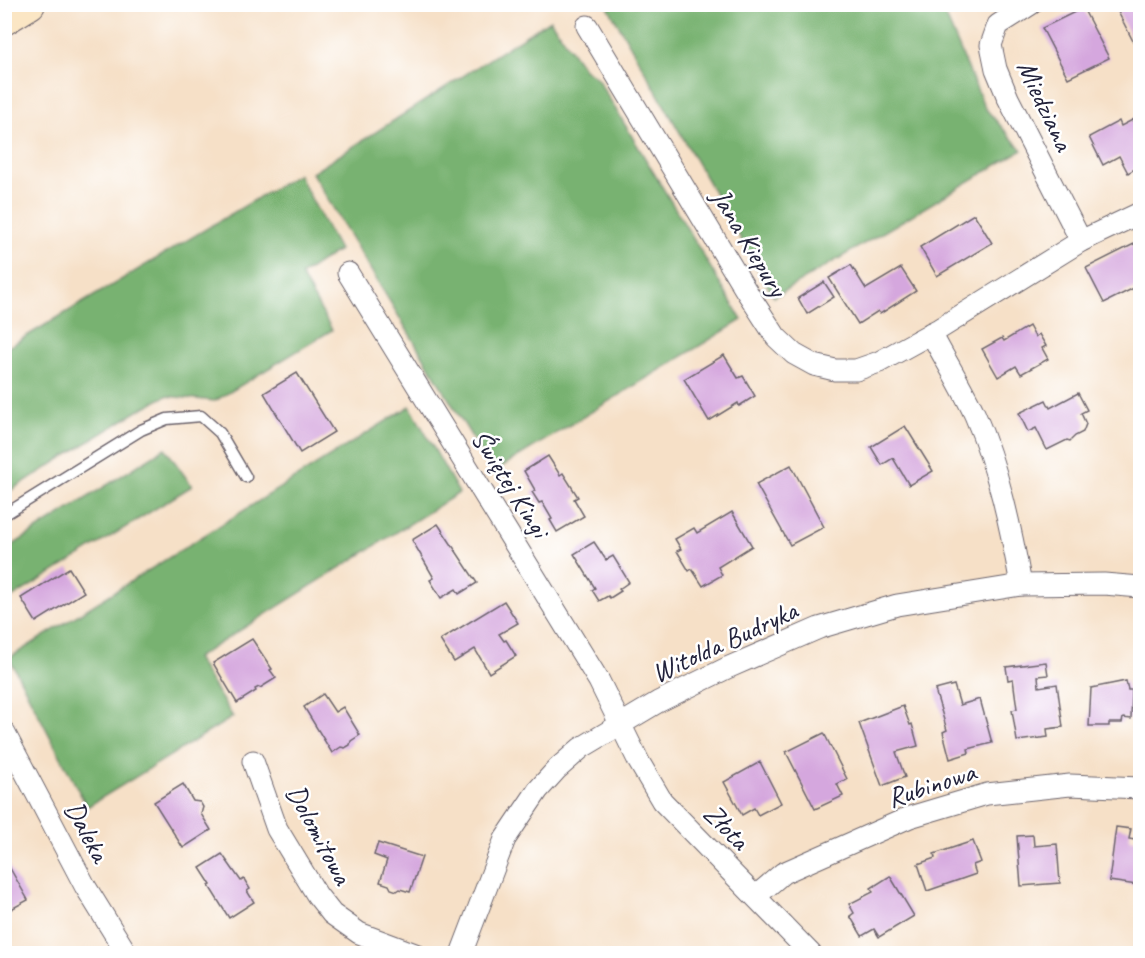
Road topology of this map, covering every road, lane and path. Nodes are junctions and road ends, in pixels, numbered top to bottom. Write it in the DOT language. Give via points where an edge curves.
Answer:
graph roads {
  1 [pos="30,4"];
  2 [pos="1031,4"];
  3 [pos="4,20"];
  4 [pos="587,26"];
  5 [pos="1140,213"];
  6 [pos="1081,242"];
  7 [pos="348,273"];
  8 [pos="931,333"];
  9 [pos="246,477"];
  10 [pos="4,515"];
  11 [pos="1021,585"];
  12 [pos="1140,587"];
  13 [pos="620,724"];
  14 [pos="4,732"];
  15 [pos="252,761"];
  16 [pos="1140,788"];
  17 [pos="756,896"];
  18 [pos="127,954"];
  19 [pos="415,954"];
  20 [pos="461,954"];
  21 [pos="811,954"];
  1 -- 3 [label="main road"];
  2 -- 6 [label="street, Miedziana" via="998,25 991,45 1008,98"];
  4 -- 8 [label="street, Jana Kiepury" via="745,289 776,337 794,354 814,365 856,370 879,362"];
  5 -- 6 [label="street, Jana Kiepury"];
  6 -- 8 [label="street, Jana Kiepury"];
  7 -- 13 [label="street, Świętej Kingi" via="599,681"];
  8 -- 11 [label="street" via="975,415 992,464"];
  9 -- 10 [label="lane" via="220,433 201,416 167,419 141,430"];
  11 -- 12 [label="street, Witolda Budryka"];
  11 -- 13 [label="street, Witolda Budryka" via="897,605 819,628 727,668"];
  13 -- 17 [label="street, Złota" via="662,801"];
  13 -- 20 [label="street, Witolda Budryka" via="580,748 557,769 516,822 498,855"];
  14 -- 18 [label="street, Daleka" via="85,886"];
  15 -- 19 [label="street, Dolomitowa" via="277,829 332,914 359,933"];
  16 -- 17 [label="street, Rubinowa" via="1070,785 987,794 910,817 783,873"];
  17 -- 21 [label="street, Złota"];
}
